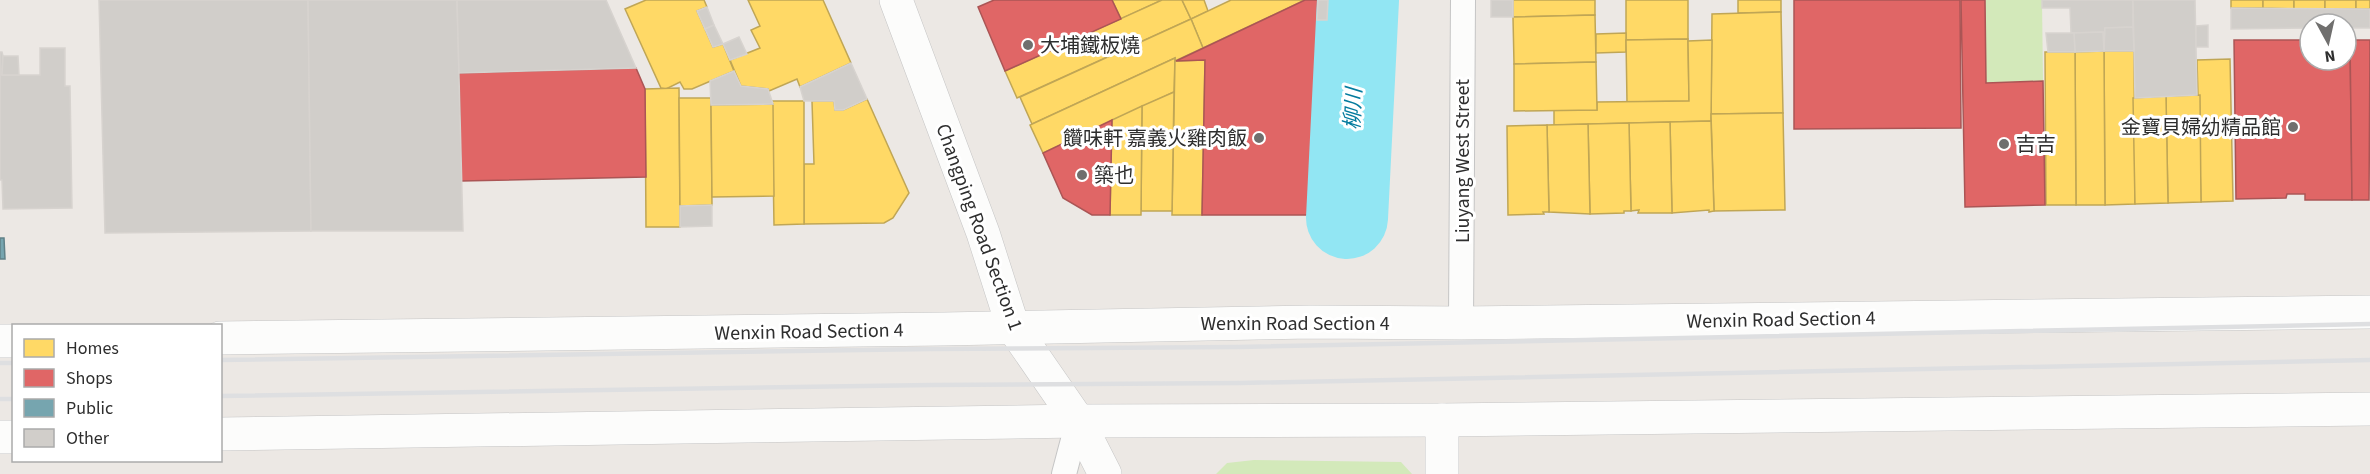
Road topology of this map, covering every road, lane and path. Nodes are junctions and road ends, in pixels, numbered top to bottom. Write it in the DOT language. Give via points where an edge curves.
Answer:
graph roads {
  1 [pos="896,0"];
  2 [pos="1463,0"];
  3 [pos="2370,312"];
  4 [pos="1461,323"];
  5 [pos="1013,327"];
  6 [pos="222,338"];
  7 [pos="2370,409"];
  8 [pos="1442,420"];
  9 [pos="1078,421"];
  10 [pos="222,434"];
  11 [pos="1064,474"];
  12 [pos="1106,474"];
  13 [pos="1442,474"];
  1 -- 5 [label="main road, Changping Road Section 1" via="983,233"];
  2 -- 4 [label="lane, Liuyang West Street"];
  3 -- 4 [label="main road, Wenxin Road Section 4"];
  4 -- 5 [label="main road, Wenxin Road Section 4"];
  5 -- 6 [label="main road, Wenxin Road Section 4"];
  5 -- 9 [label="main road, Changping Road Section 1"];
  7 -- 8 [label="main road"];
  8 -- 9 [label="main road"];
  8 -- 13 [label="main road"];
  9 -- 10 [label="main road"];
  9 -- 11 [label="lane"];
  9 -- 12 [label="main road, Changping Road Section 1"];
}
